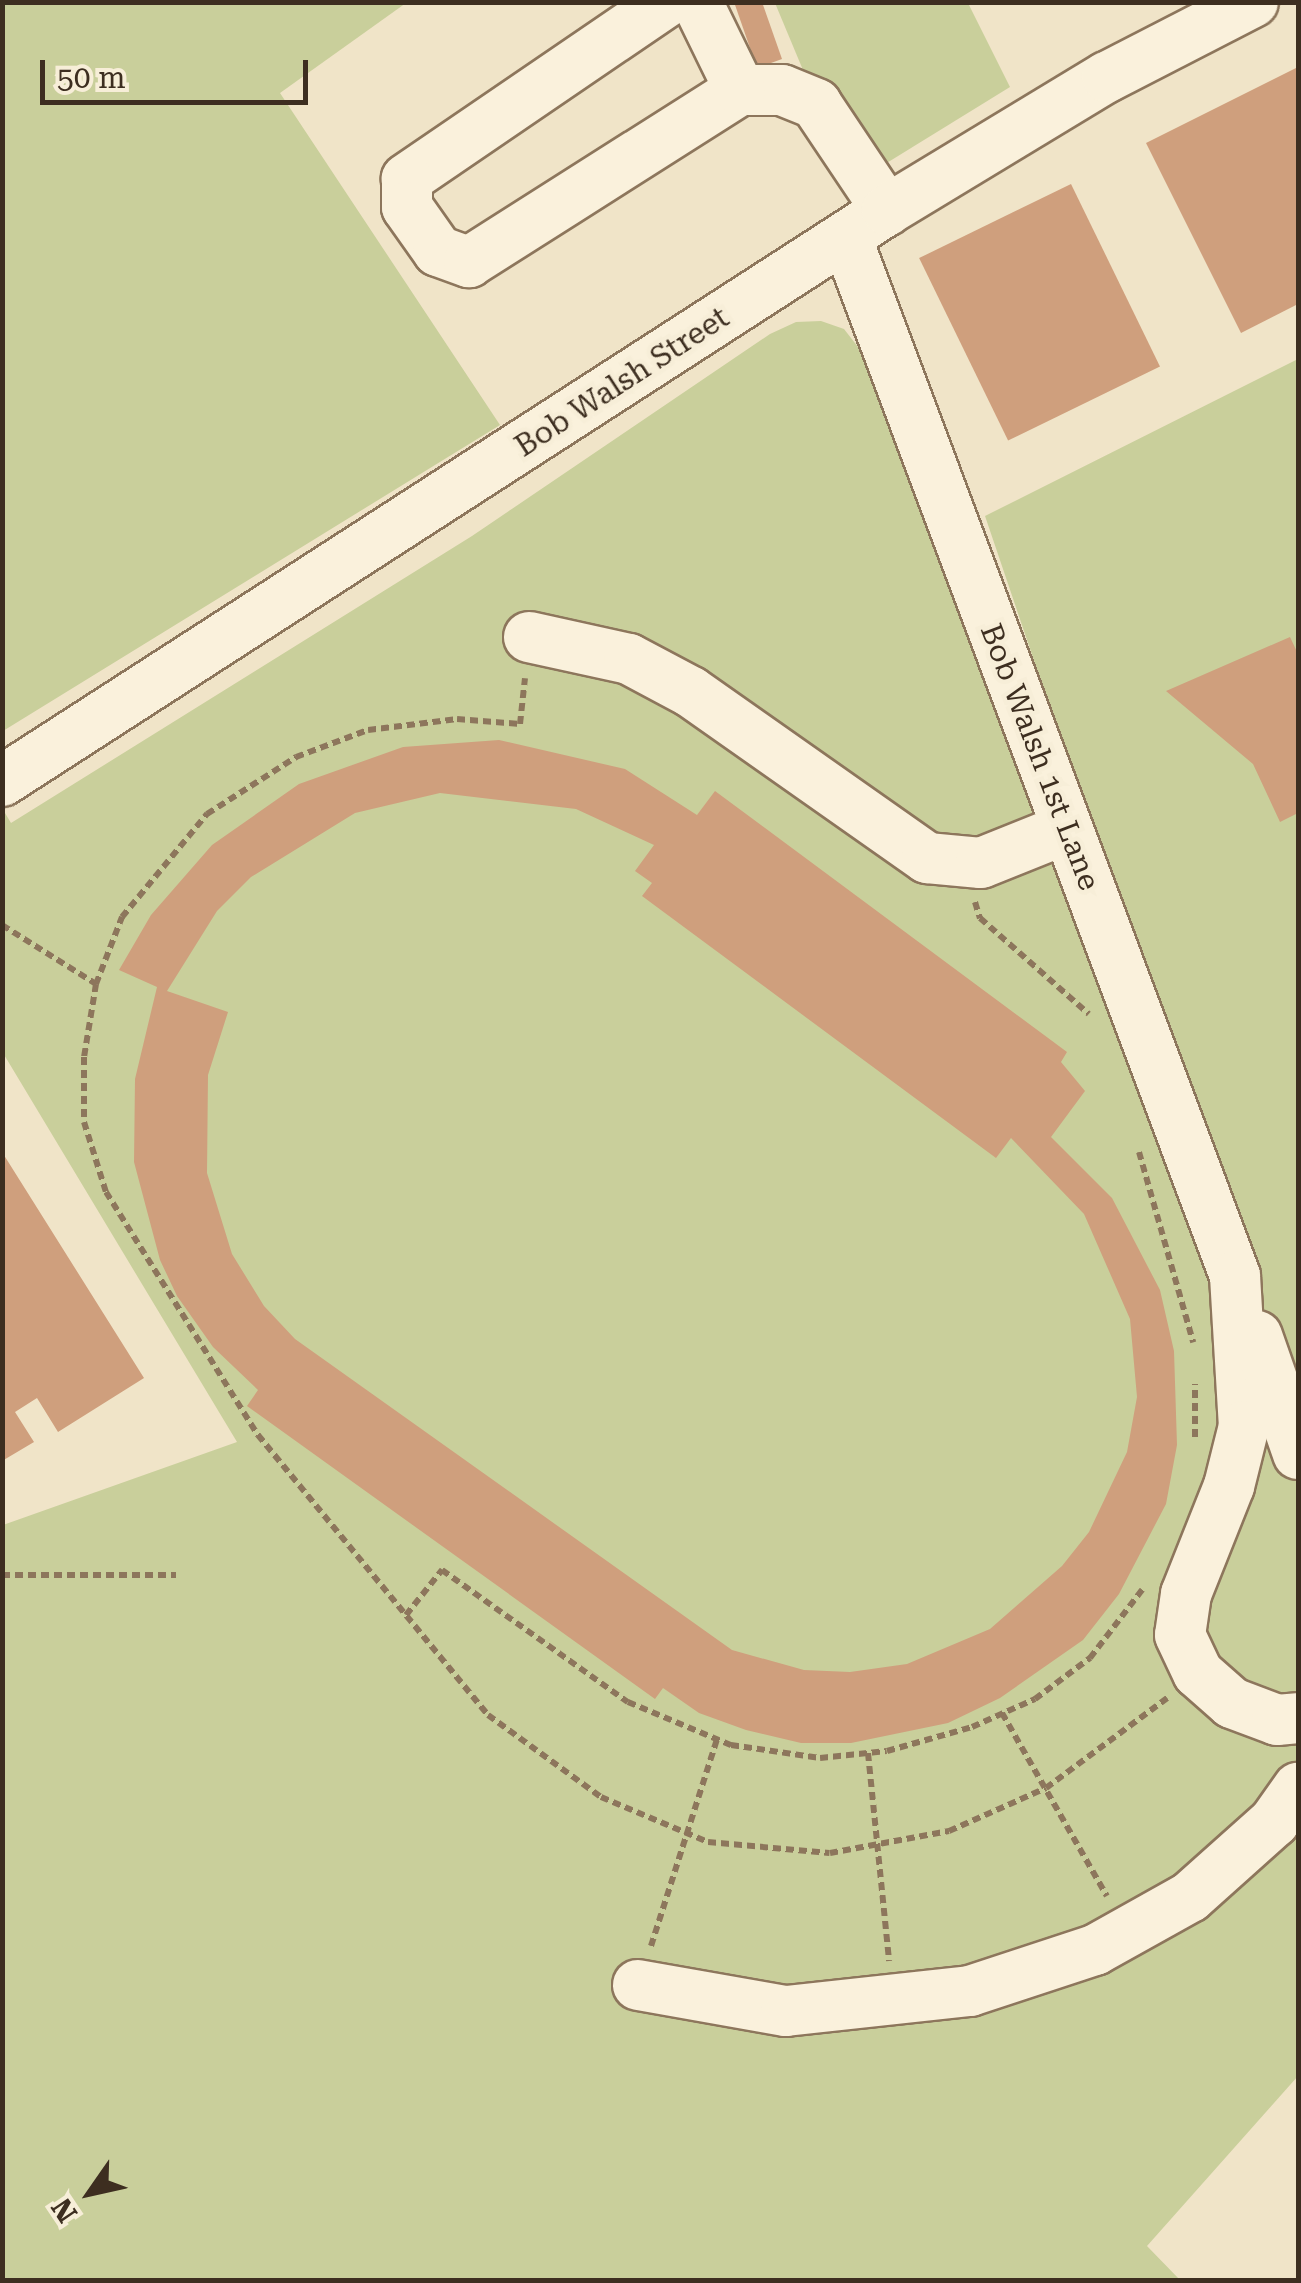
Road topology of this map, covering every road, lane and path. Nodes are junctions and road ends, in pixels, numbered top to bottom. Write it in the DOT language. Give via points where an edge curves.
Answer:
graph roads {
  1 [pos="666,2"];
  2 [pos="697,2"];
  3 [pos="1253,2"];
  4 [pos="740,90"];
  5 [pos="888,210"];
  6 [pos="846,237"];
  7 [pos="529,637"];
  8 [pos="2,781"];
  9 [pos="1066,829"];
  10 [pos="962,863"];
  11 [pos="2,925"];
  12 [pos="96,984"];
  13 [pos="1093,1018"];
  14 [pos="1135,1140"];
  15 [pos="1235,1276"];
  16 [pos="1195,1350"];
  17 [pos="1195,1366"];
  18 [pos="1192,1451"];
  19 [pos="1298,1454"];
  20 [pos="2,1575"];
  21 [pos="176,1575"];
  22 [pos="1144,1584"];
  23 [pos="405,1616"];
  24 [pos="1198,1673"];
  25 [pos="1002,1714"];
  26 [pos="1298,1718"];
  27 [pos="716,1740"];
  28 [pos="868,1753"];
  29 [pos="1046,1788"];
  30 [pos="1298,1788"];
  31 [pos="686,1833"];
  32 [pos="877,1844"];
  33 [pos="1127,1932"];
  34 [pos="638,1985"];
  35 [pos="893,2004"];
  1 -- 4 [label="street" via="407,179 407,207 438,251 469,262"];
  2 -- 4 [label="street"];
  3 -- 5 [label="street, Bob Walsh Street" via="1108,77"];
  4 -- 5 [label="street" via="782,90 816,104"];
  5 -- 6 [label="street, Bob Walsh Street"];
  6 -- 8 [label="street, Bob Walsh Street"];
  6 -- 9 [label="street, Bob Walsh 1st Lane"];
  7 -- 10 [label="street" via="629,659 692,692 928,858"];
  7 -- 12 [label="path" via="520,724 457,719 368,730 296,756 207,814 122,918"];
  9 -- 10 [label="street" via="981,863"];
  9 -- 15 [label="street, Bob Walsh 1st Lane"];
  10 -- 13 [label="path" via="980,918 1068,989"];
  11 -- 12 [label="path"];
  12 -- 23 [label="path" via="84,1057 84,1122 106,1192 258,1436"];
  14 -- 16 [label="path"];
  15 -- 19 [label="street, Bob Walsh 1st Lane"];
  15 -- 24 [label="street, Bob Walsh 1st Lane" via="1244,1426 1229,1486 1186,1594 1180,1634"];
  17 -- 18 [label="path"];
  20 -- 21 [label="path"];
  22 -- 25 [label="path" via="1090,1658 1036,1699"];
  23 -- 27 [label="path" via="442,1570 628,1702"];
  23 -- 31 [label="path" via="488,1715 601,1797"];
  24 -- 26 [label="street" via="1232,1702 1277,1720"];
  24 -- 29 [label="path"];
  25 -- 28 [label="path"];
  25 -- 29 [label="path"];
  27 -- 28 [label="path" via="820,1758"];
  27 -- 31 [label="path"];
  28 -- 32 [label="path"];
  29 -- 32 [label="path" via="949,1830"];
  29 -- 33 [label="path"];
  30 -- 33 [label="street" via="1274,1822 1190,1897"];
  31 -- 32 [label="path" via="708,1842 830,1853"];
  31 -- 34 [label="path"];
  32 -- 35 [label="path"];
  33 -- 35 [label="street" via="1096,1950 970,1991"];
  34 -- 35 [label="street" via="786,2011"];
}
